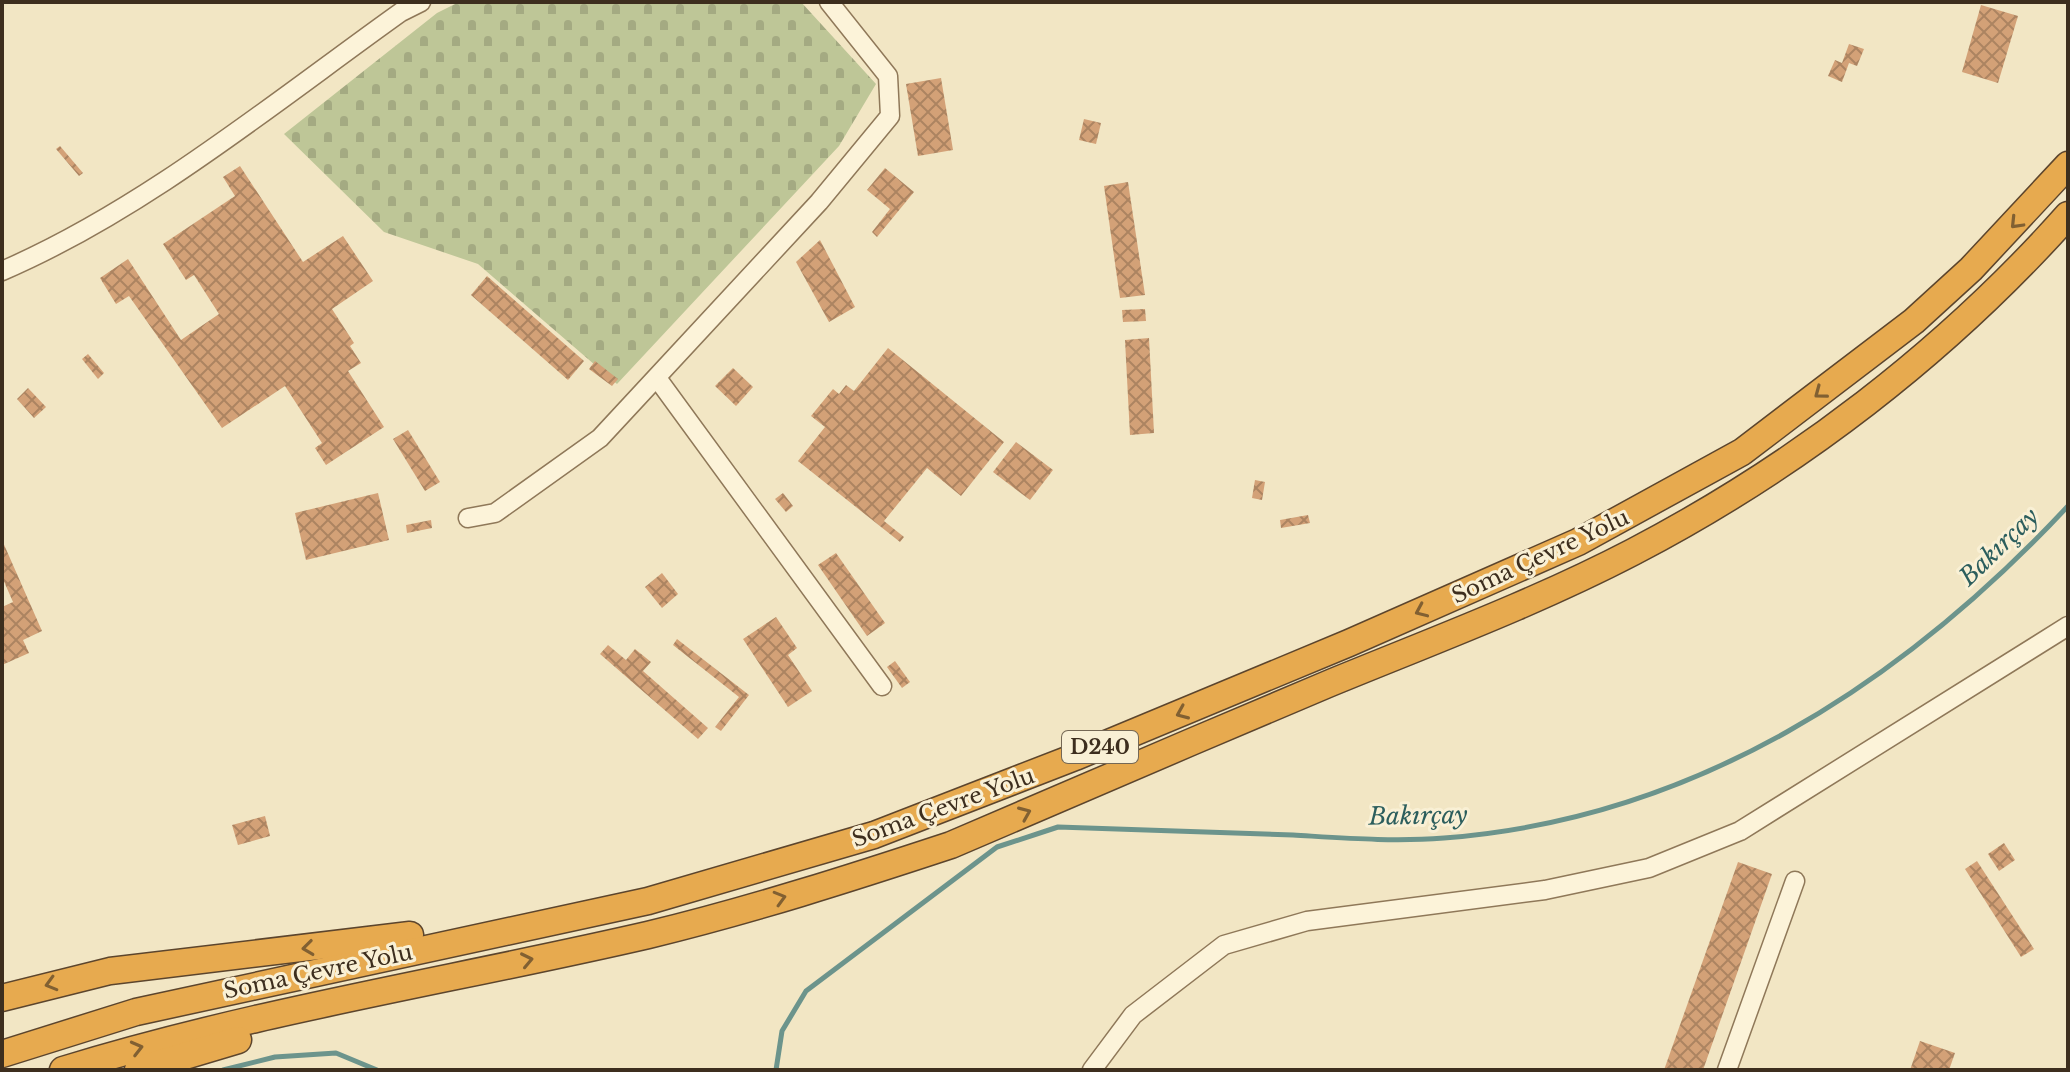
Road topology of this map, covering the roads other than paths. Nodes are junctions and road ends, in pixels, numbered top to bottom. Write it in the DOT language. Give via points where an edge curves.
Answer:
graph roads {
  1 [pos="421,2"];
  2 [pos="829,2"];
  3 [pos="2068,165"];
  4 [pos="2068,215"];
  5 [pos="2,271"];
  6 [pos="657,378"];
  7 [pos="468,518"];
  8 [pos="2068,626"];
  9 [pos="882,686"];
  10 [pos="1795,881"];
  11 [pos="498,932"];
  12 [pos="470,972"];
  13 [pos="2,998"];
  14 [pos="2,1054"];
  15 [pos="63,1070"];
  16 [pos="138,1070"];
  17 [pos="1092,1070"];
  18 [pos="1727,1070"];
  1 -- 5 [label="street" via="89,229"];
  2 -- 6 [label="street" via="888,76 890,116 819,202"];
  3 -- 11 [label="highway, Soma Çevre Yolu / D240, one-way" via="1971,269 1914,321 1742,452 1578,542 1075,757 874,835 648,901"];
  12 -- 4 [label="highway, Soma Çevre Yolu / D240, one-way" via="649,934 951,845 1633,552 1737,492 1901,375 2017,272"];
  6 -- 7 [label="street" via="600,438 495,513"];
  6 -- 9 [label="street"];
  8 -- 17 [label="street" via="1740,831 1649,868 1545,890 1307,921 1224,945 1133,1015"];
  10 -- 18 [label="street"];
  11 -- 13 [label="highway, one-way" via="407,935 138,967"];
  11 -- 14 [label="highway, Soma Çevre Yolu / D240" via="136,1012"];
  15 -- 12 [label="highway, Soma Çevre Yolu / D240, one-way" via="278,1013"];
  12 -- 16 [label="highway"];
}
